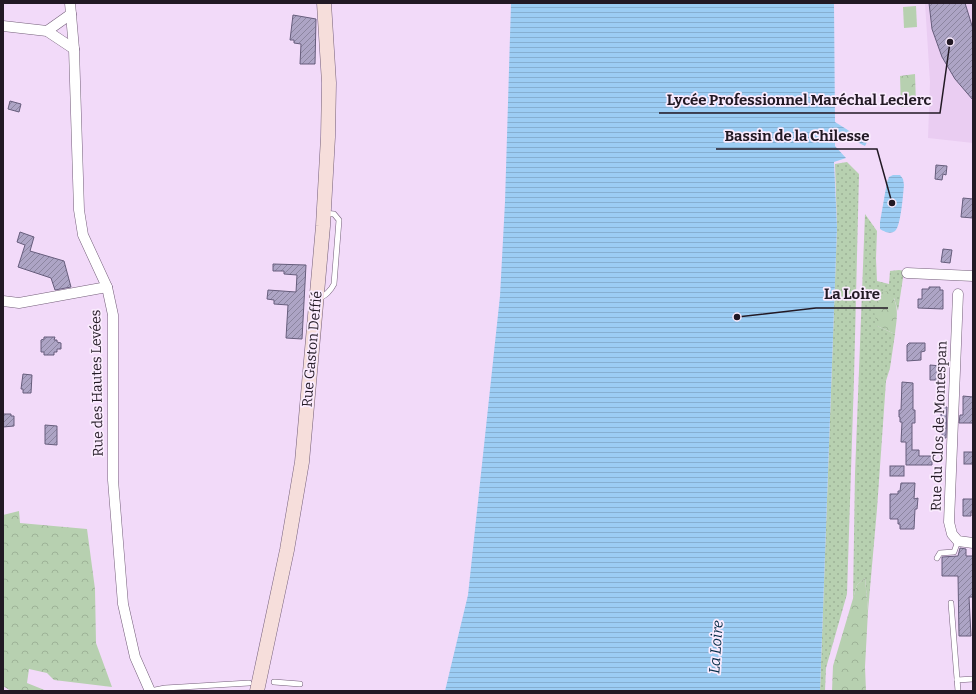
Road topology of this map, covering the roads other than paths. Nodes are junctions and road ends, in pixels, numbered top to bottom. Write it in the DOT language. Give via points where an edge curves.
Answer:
graph roads {
  1 [pos="70,3"];
  2 [pos="324,3"];
  3 [pos="71,14"];
  4 [pos="3,26"];
  5 [pos="47,31"];
  6 [pos="74,49"];
  7 [pos="907,273"];
  8 [pos="973,276"];
  9 [pos="108,287"];
  10 [pos="958,294"];
  11 [pos="3,301"];
  12 [pos="958,542"];
  13 [pos="973,543"];
  14 [pos="937,558"];
  15 [pos="951,603"];
  16 [pos="973,679"];
  17 [pos="957,680"];
  18 [pos="274,682"];
  19 [pos="300,684"];
  20 [pos="253,687"];
  21 [pos="150,691"];
  22 [pos="958,691"];
  1 -- 3 [label="street, Rue des Hautes Levées"];
  2 -- 20 [label="main road, Rue Gaston Deffié" via="329,83 328,137 302,462 287,550"];
  3 -- 5 [label="street"];
  3 -- 6 [label="street, Rue des Hautes Levées"];
  4 -- 5 [label="street"];
  5 -- 6 [label="street"];
  6 -- 9 [label="street, Rue des Hautes Levées" via="78,210 83,235"];
  7 -- 8 [label="street"];
  9 -- 11 [label="street" via="19,303"];
  9 -- 21 [label="street, Rue des Hautes Levées" via="113,315 113,480 123,604 135,656"];
  10 -- 12 [label="street, Rue du Clos de Montespan" via="949,522 952,534"];
  12 -- 13 [label="street"];
  12 -- 14 [label="lane" via="954,552 940,553"];
  15 -- 17 [label="lane"];
  16 -- 17 [label="lane"];
  17 -- 22 [label="lane"];
  18 -- 19 [label="lane"];
  20 -- 21 [label="lane" via="166,688"];
}
